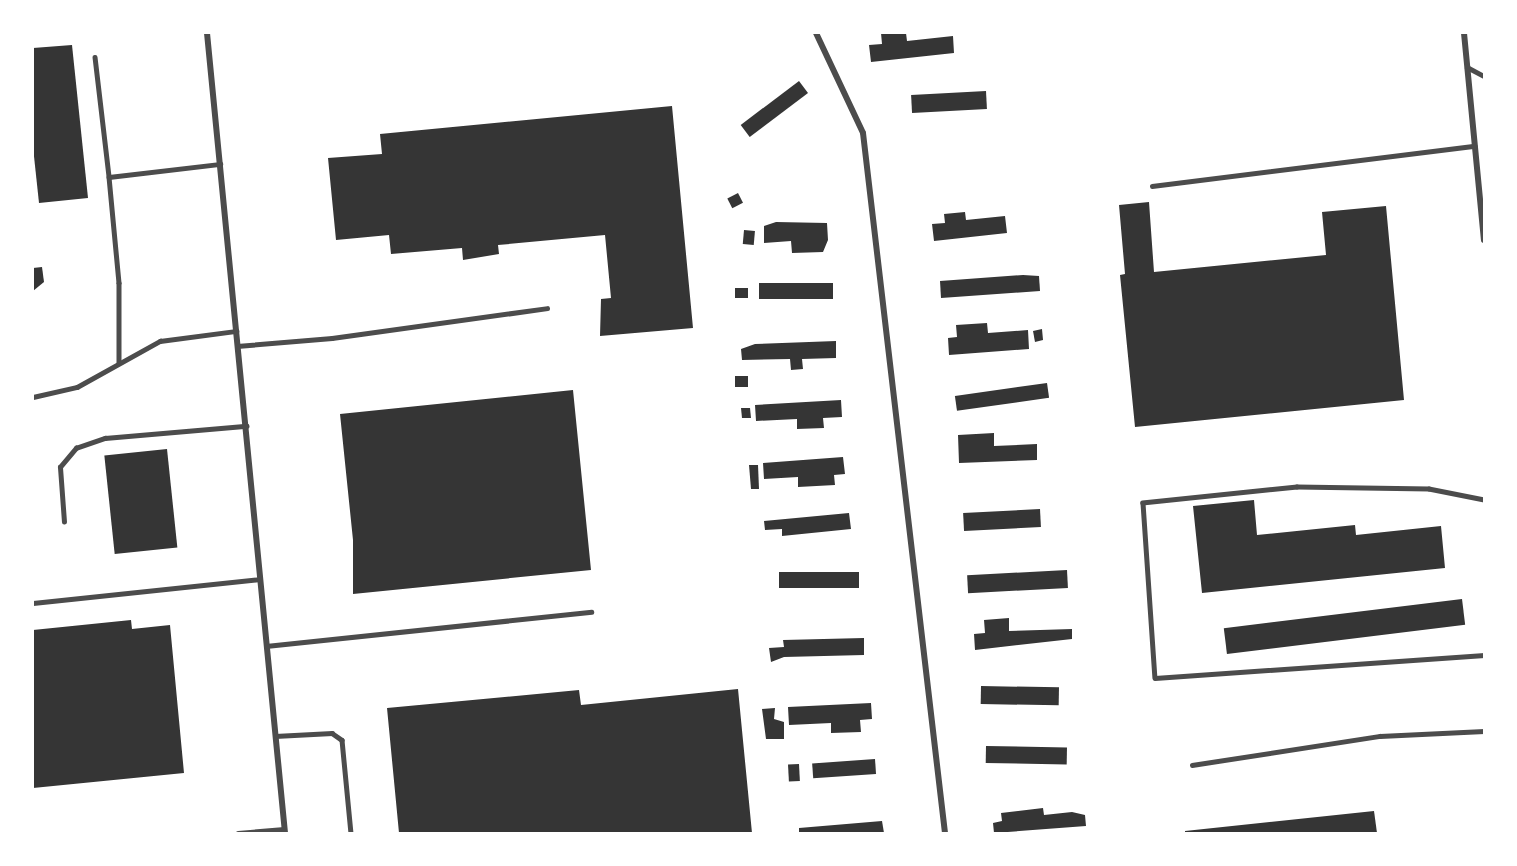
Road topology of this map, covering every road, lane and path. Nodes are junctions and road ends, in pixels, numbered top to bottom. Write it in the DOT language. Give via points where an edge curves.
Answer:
graph roads {
  1 [pos="207,33"];
  2 [pos="816,33"];
  3 [pos="1464,33"];
  4 [pos="95,57"];
  5 [pos="1467,67"];
  6 [pos="1484,76"];
  7 [pos="1475,146"];
  8 [pos="220,164"];
  9 [pos="109,177"];
  10 [pos="1152,186"];
  11 [pos="1484,240"];
  12 [pos="547,308"];
  13 [pos="236,331"];
  14 [pos="237,345"];
  15 [pos="119,363"];
  16 [pos="33,397"];
  17 [pos="246,426"];
  18 [pos="1484,500"];
  19 [pos="64,522"];
  20 [pos="260,579"];
  21 [pos="33,603"];
  22 [pos="591,612"];
  23 [pos="266,646"];
  24 [pos="1484,655"];
  25 [pos="1484,730"];
  26 [pos="275,736"];
  27 [pos="1192,765"];
  28 [pos="285,831"];
  29 [pos="238,833"];
  30 [pos="351,833"];
  31 [pos="945,833"];
  1 -- 8 [label="street"];
  2 -- 31 [label="street" via="863,133"];
  3 -- 5 [label="street"];
  4 -- 9 [label="lane"];
  5 -- 6 [label="lane"];
  5 -- 7 [label="street"];
  7 -- 10 [label="lane"];
  7 -- 11 [label="street"];
  8 -- 9 [label="lane"];
  8 -- 13 [label="street"];
  9 -- 15 [label="lane" via="119,283"];
  12 -- 14 [label="lane" via="332,338"];
  13 -- 14 [label="street"];
  13 -- 15 [label="lane" via="160,341"];
  14 -- 17 [label="street"];
  15 -- 16 [label="lane" via="77,387"];
  17 -- 19 [label="lane" via="105,438 76,448 60,467"];
  17 -- 20 [label="street"];
  18 -- 24 [label="lane" via="1430,489 1298,487 1143,502 1155,678"];
  20 -- 21 [label="lane"];
  20 -- 23 [label="street"];
  22 -- 23 [label="lane"];
  23 -- 26 [label="street"];
  25 -- 27 [label="lane" via="1380,736"];
  26 -- 28 [label="street"];
  26 -- 30 [label="lane" via="332,733 342,740"];
  28 -- 29 [label="lane"];
}
